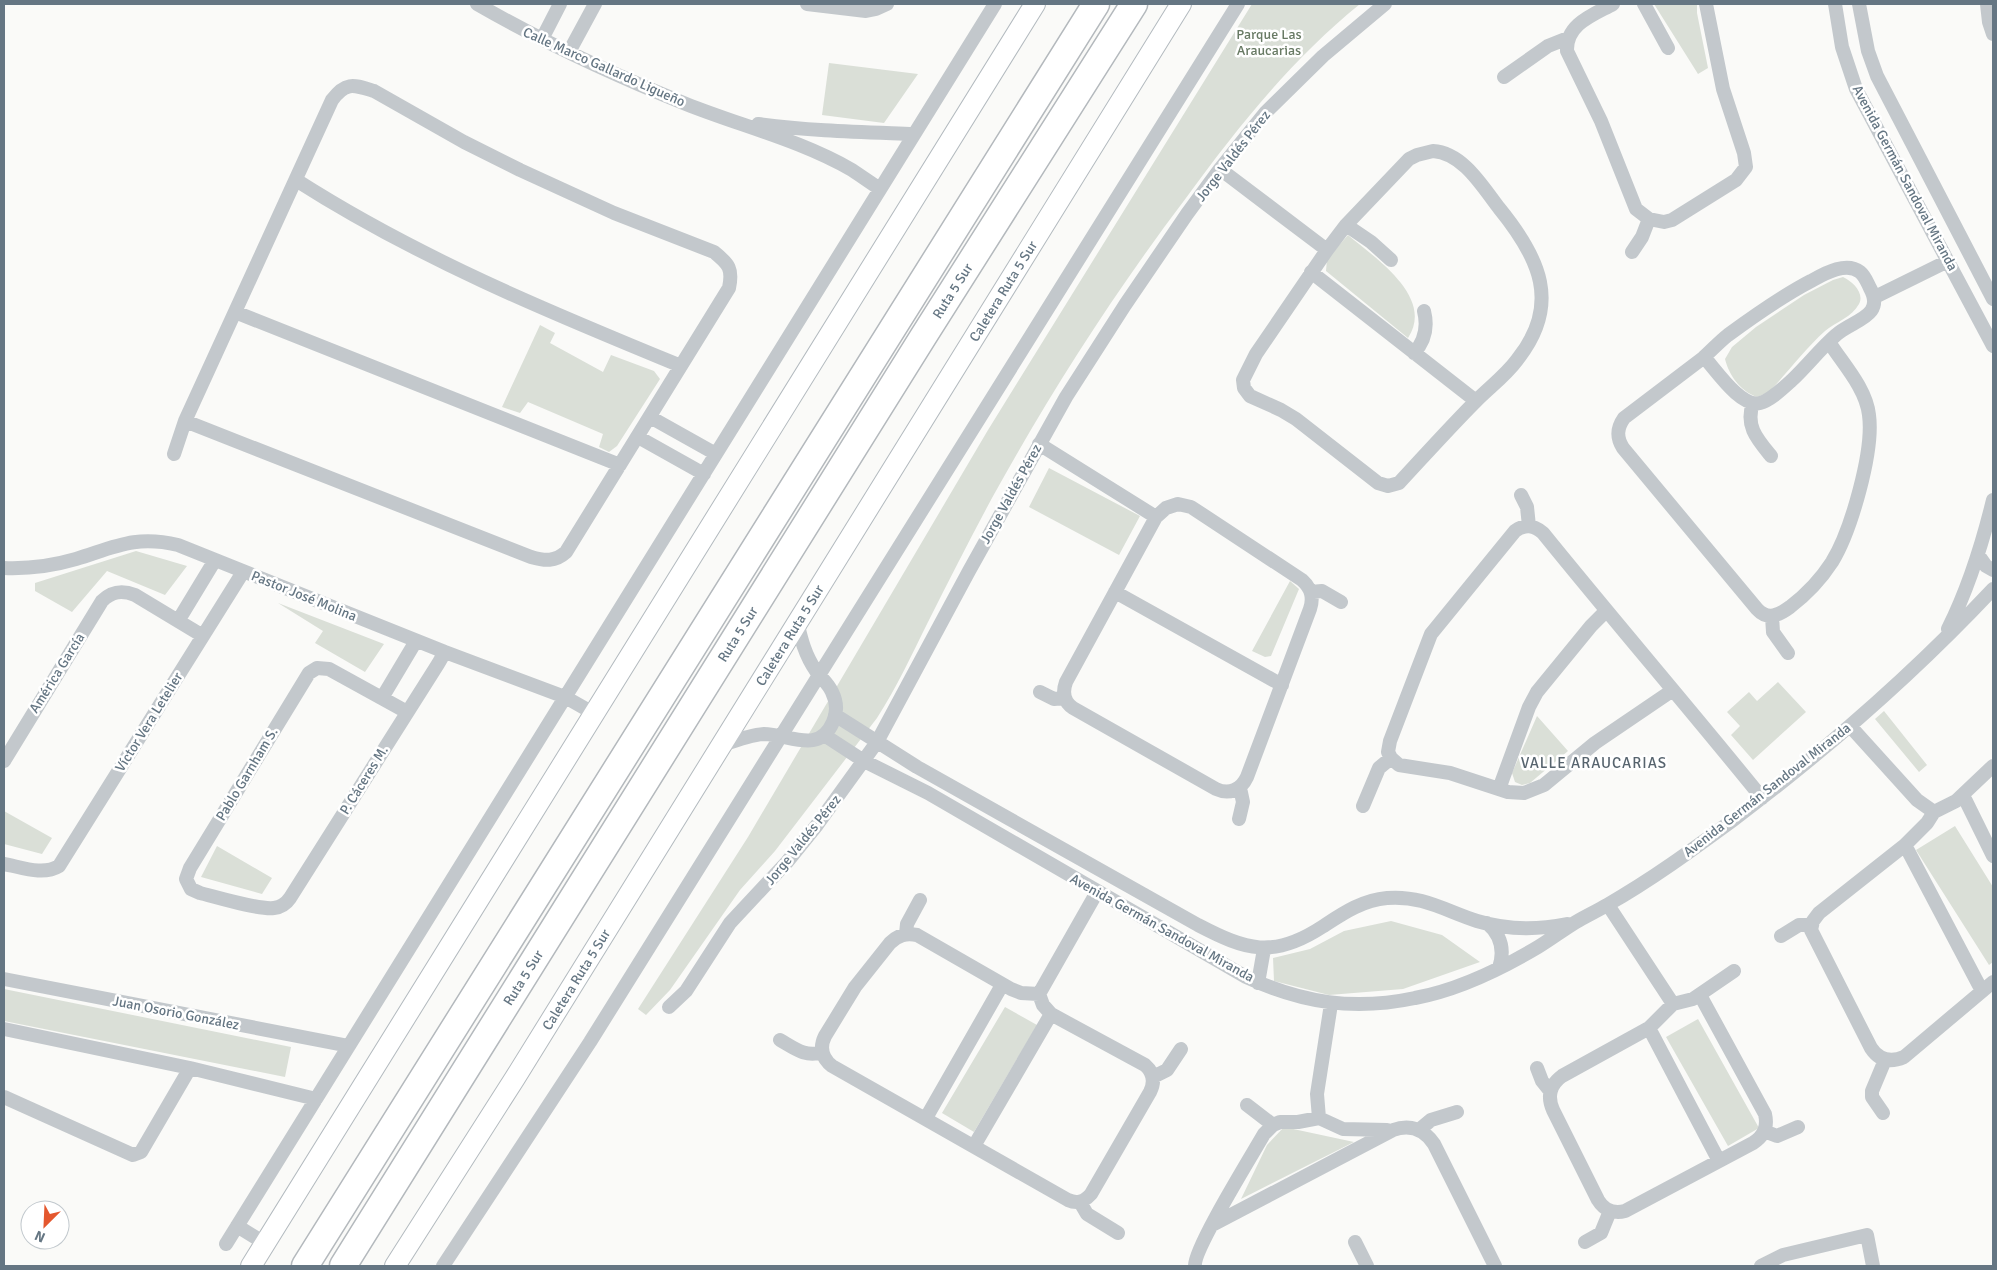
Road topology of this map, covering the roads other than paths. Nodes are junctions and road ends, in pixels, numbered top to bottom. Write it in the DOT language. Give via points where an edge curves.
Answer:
graph roads {
  1 [pos="477,4"];
  2 [pos="560,4"];
  3 [pos="594,4"];
  4 [pos="807,4"];
  5 [pos="887,4"];
  6 [pos="995,4"];
  7 [pos="1036,4"];
  8 [pos="1096,4"];
  9 [pos="1134,4"];
  10 [pos="1181,4"];
  11 [pos="1238,4"];
  12 [pos="1385,4"];
  13 [pos="1613,4"];
  14 [pos="1644,4"];
  15 [pos="1706,4"];
  16 [pos="1835,4"];
  17 [pos="1859,4"];
  18 [pos="1987,4"];
  19 [pos="1993,34"];
  20 [pos="1568,38"];
  21 [pos="542,39"];
  22 [pos="1668,48"];
  23 [pos="569,52"];
  24 [pos="1504,77"];
  25 [pos="735,121"];
  26 [pos="1903,129"];
  27 [pos="914,134"];
  28 [pos="1882,140"];
  29 [pos="1220,169"];
  30 [pos="296,180"];
  31 [pos="880,190"];
  32 [pos="1649,219"];
  33 [pos="1346,225"];
  34 [pos="1327,250"];
  35 [pos="1632,252"];
  36 [pos="1391,260"];
  37 [pos="1948,261"];
  38 [pos="1311,272"];
  39 [pos="1875,297"];
  40 [pos="1993,299"];
  41 [pos="1424,311"];
  42 [pos="235,312"];
  43 [pos="1829,342"];
  44 [pos="1993,346"];
  45 [pos="1414,353"];
  46 [pos="1704,356"];
  47 [pos="681,366"];
  48 [pos="1476,401"];
  49 [pos="1752,403"];
  50 [pos="650,417"];
  51 [pos="185,421"];
  52 [pos="638,437"];
  53 [pos="1039,444"];
  54 [pos="174,454"];
  55 [pos="716,454"];
  56 [pos="1771,456"];
  57 [pos="620,465"];
  58 [pos="704,474"];
  59 [pos="1521,495"];
  60 [pos="1993,500"];
  61 [pos="1156,517"];
  62 [pos="1529,526"];
  63 [pos="1979,556"];
  64 [pos="215,560"];
  65 [pos="4,568"];
  66 [pos="1993,570"];
  67 [pos="243,572"];
  68 [pos="1993,589"];
  69 [pos="1115,592"];
  70 [pos="1311,592"];
  71 [pos="1341,602"];
  72 [pos="1606,611"];
  73 [pos="1772,616"];
  74 [pos="178,621"];
  75 [pos="797,621"];
  76 [pos="203,636"];
  77 [pos="1944,639"];
  78 [pos="416,641"];
  79 [pos="445,652"];
  80 [pos="1788,652"];
  81 [pos="819,675"];
  82 [pos="1282,685"];
  83 [pos="1673,690"];
  84 [pos="1040,692"];
  85 [pos="565,697"];
  86 [pos="382,698"];
  87 [pos="1064,698"];
  88 [pos="408,712"];
  89 [pos="595,714"];
  90 [pos="836,716"];
  91 [pos="1850,726"];
  92 [pos="824,735"];
  93 [pos="781,736"];
  94 [pos="877,742"];
  95 [pos="719,746"];
  96 [pos="1391,758"];
  97 [pos="4,761"];
  98 [pos="864,761"];
  99 [pos="1993,766"];
  100 [pos="1240,788"];
  101 [pos="1499,789"];
  102 [pos="1962,795"];
  103 [pos="1762,798"];
  104 [pos="1362,806"];
  105 [pos="1934,812"];
  106 [pos="1239,819"];
  107 [pos="1016,823"];
  108 [pos="1006,839"];
  109 [pos="1905,845"];
  110 [pos="1993,856"];
  111 [pos="4,864"];
  112 [pos="1097,892"];
  113 [pos="920,900"];
  114 [pos="1608,905"];
  115 [pos="281,906"];
  116 [pos="1576,922"];
  117 [pos="1487,923"];
  118 [pos="1812,925"];
  119 [pos="906,934"];
  120 [pos="1781,936"];
  121 [pos="1264,948"];
  122 [pos="1499,968"];
  123 [pos="1734,971"];
  124 [pos="4,979"];
  125 [pos="1258,983"];
  126 [pos="1002,985"];
  127 [pos="1988,986"];
  128 [pos="1039,994"];
  129 [pos="1700,995"];
  130 [pos="1331,1004"];
  131 [pos="1673,1004"];
  132 [pos="669,1008"];
  133 [pos="1051,1014"];
  134 [pos="1650,1028"];
  135 [pos="4,1029"];
  136 [pos="780,1040"];
  137 [pos="349,1046"];
  138 [pos="1181,1049"];
  139 [pos="822,1052"];
  140 [pos="1885,1060"];
  141 [pos="190,1068"];
  142 [pos="1537,1068"];
  143 [pos="1153,1077"];
  144 [pos="1550,1091"];
  145 [pos="4,1097"];
  146 [pos="316,1099"];
  147 [pos="1247,1105"];
  148 [pos="1457,1112"];
  149 [pos="1883,1113"];
  150 [pos="926,1118"];
  151 [pos="1319,1118"];
  152 [pos="1273,1124"];
  153 [pos="1798,1127"];
  154 [pos="1358,1130"];
  155 [pos="1393,1130"];
  156 [pos="1419,1130"];
  157 [pos="1764,1131"];
  158 [pos="974,1146"];
  159 [pos="1360,1147"];
  160 [pos="1719,1161"];
  161 [pos="1232,1190"];
  162 [pos="1080,1202"];
  163 [pos="1245,1208"];
  164 [pos="1610,1211"];
  165 [pos="1212,1224"];
  166 [pos="237,1226"];
  167 [pos="1118,1233"];
  168 [pos="1355,1242"];
  169 [pos="1585,1242"];
  170 [pos="226,1244"];
  171 [pos="266,1244"];
  172 [pos="1784,1260"];
  173 [pos="251,1266"];
  174 [pos="305,1266"];
  175 [pos="343,1266"];
  176 [pos="395,1266"];
  177 [pos="443,1266"];
  178 [pos="1195,1266"];
  179 [pos="1367,1266"];
  180 [pos="1495,1266"];
  181 [pos="1761,1266"];
  182 [pos="1873,1266"];
  1 -- 21 [label="street, Calle Marco Gallardo Ligueño"];
  2 -- 21 [label="street"];
  3 -- 23 [label="street"];
  4 -- 5 [label="street" via="866,11"];
  6 -- 27 [label="street"];
  7 -- 89 [label="street"];
  8 -- 174 [label="highway"];
  9 -- 175 [label="highway, Ruta 5 Sur"];
  10 -- 75 [label="street, Caletera Ruta 5 Sur"];
  11 -- 81 [label="street"];
  12 -- 29 [label="street, Jorge Valdés Pérez" via="1294,84 1266,112"];
  13 -- 20 [label="street" via="1576,26"];
  14 -- 22 [label="street"];
  15 -- 32 [label="street" via="1723,89 1746,167 1736,180 1672,220"];
  16 -- 28 [label="street, Avenida Germán Sandoval Miranda" via="1848,68"];
  17 -- 26 [label="street, Avenida Germán Sandoval Miranda" via="1871,59"];
  18 -- 19 [label="street"];
  20 -- 24 [label="street" via="1548,46"];
  20 -- 32 [label="street" via="1569,57 1602,121 1632,201 1636,209"];
  21 -- 23 [label="street, Calle Marco Gallardo Ligueño"];
  23 -- 25 [label="street, Calle Marco Gallardo Ligueño" via="687,105"];
  25 -- 27 [label="street, Calle Marco Gallardo Ligueño" via="793,129"];
  25 -- 31 [label="street, Calle Marco Gallardo Ligueño" via="820,154 852,170"];
  26 -- 28 [label="street"];
  26 -- 40 [label="street, Avenida Germán Sandoval Miranda"];
  27 -- 31 [label="street"];
  28 -- 37 [label="street, Avenida Germán Sandoval Miranda"];
  29 -- 34 [label="street"];
  29 -- 53 [label="street, Jorge Valdés Pérez" via="1125,305"];
  30 -- 42 [label="street"];
  30 -- 47 [label="street" via="382,232 451,268"];
  30 -- 47 [label="street" via="332,100 347,86 358,86 577,197 714,252 730,268 729,288"];
  31 -- 55 [label="street"];
  32 -- 35 [label="street"];
  33 -- 34 [label="street"];
  33 -- 36 [label="street"];
  33 -- 48 [label="street" via="1409,160 1432,151 1448,154 1459,161 1518,231 1534,260 1541,285 1540,319 1517,361"];
  34 -- 38 [label="street"];
  37 -- 39 [label="street"];
  37 -- 44 [label="street, Avenida Germán Sandoval Miranda"];
  38 -- 45 [label="street"];
  38 -- 48 [label="street" via="1248,368 1243,385 1246,393 1296,419 1378,483 1388,486 1398,482"];
  39 -- 43 [label="street" via="1867,316"];
  39 -- 46 [label="street" via="1859,271 1848,267 1838,269 1811,281 1771,306"];
  41 -- 45 [label="street" via="1425,336"];
  42 -- 51 [label="street"];
  42 -- 57 [label="street"];
  43 -- 49 [label="street" via="1789,382 1766,400"];
  43 -- 73 [label="street" via="1868,406 1870,422 1864,468 1846,532 1832,562 1798,601"];
  45 -- 48 [label="street"];
  46 -- 49 [label="street" via="1741,398"];
  46 -- 73 [label="street" via="1624,418 1618,438 1757,609 1766,616"];
  47 -- 50 [label="street"];
  49 -- 56 [label="street" via="1750,427"];
  50 -- 52 [label="street"];
  50 -- 55 [label="street"];
  51 -- 54 [label="street"];
  51 -- 57 [label="street" via="543,560 559,558 566,552"];
  52 -- 57 [label="street"];
  52 -- 58 [label="street"];
  53 -- 61 [label="street"];
  53 -- 94 [label="street, Jorge Valdés Pérez"];
  55 -- 58 [label="street"];
  58 -- 85 [label="street"];
  59 -- 62 [label="street" via="1527,507"];
  60 -- 63 [label="street, Avenida Germán Sandoval Miranda"];
  61 -- 69 [label="street"];
  61 -- 70 [label="street" via="1172,505 1191,507 1302,580"];
  62 -- 72 [label="street" via="1543,533"];
  62 -- 96 [label="street" via="1515,531 1431,634 1390,741 1388,752"];
  63 -- 66 [label="street"];
  63 -- 77 [label="street, Avenida Germán Sandoval Miranda"];
  64 -- 65 [label="street, Pastor José Molina" via="178,545 139,541 55,564"];
  64 -- 67 [label="street, Pastor José Molina"];
  64 -- 74 [label="street"];
  67 -- 76 [label="street, Víctor Vera Letelier"];
  67 -- 78 [label="street, Pastor José Molina"];
  68 -- 77 [label="street, Avenida Germán Sandoval Miranda"];
  69 -- 82 [label="street"];
  69 -- 87 [label="street" via="1066,682"];
  70 -- 71 [label="street" via="1322,591"];
  70 -- 82 [label="street" via="1312,603"];
  72 -- 83 [label="street"];
  72 -- 101 [label="street" via="1537,692"];
  73 -- 80 [label="street" via="1774,632"];
  74 -- 76 [label="street"];
  74 -- 97 [label="street, América García" via="123,591 102,601"];
  75 -- 81 [label="street" via="806,653"];
  75 -- 95 [label="street, Caletera Ruta 5 Sur"];
  76 -- 111 [label="street, Víctor Vera Letelier" via="63,860 53,869 41,871"];
  77 -- 91 [label="street, Avenida Germán Sandoval Miranda"];
  78 -- 79 [label="street, Pastor José Molina"];
  78 -- 86 [label="street"];
  79 -- 85 [label="street, Pastor José Molina"];
  79 -- 88 [label="street, P. Cáceres M."];
  81 -- 90 [label="street" via="832,692"];
  81 -- 93 [label="street"];
  82 -- 100 [label="street" via="1248,777"];
  83 -- 101 [label="street" via="1595,743 1538,789 1516,793"];
  83 -- 103 [label="street"];
  84 -- 87 [label="street" via="1054,699"];
  85 -- 89 [label="street, Pastor José Molina"];
  85 -- 137 [label="street"];
  86 -- 88 [label="street"];
  86 -- 115 [label="street, Pablo Garnham S." via="329,668 317,668 306,677 186,879 195,892 269,908"];
  87 -- 100 [label="street" via="1073,708 1216,789 1228,792"];
  88 -- 115 [label="street, P. Cáceres M." via="290,898"];
  89 -- 171 [label="street"];
  90 -- 92 [label="street"];
  90 -- 94 [label="street, Avenida Germán Sandoval Miranda"];
  91 -- 103 [label="street, Avenida Germán Sandoval Miranda"];
  91 -- 105 [label="street" via="1917,800"];
  92 -- 93 [label="street" via="803,741"];
  92 -- 98 [label="street, Avenida Germán Sandoval Miranda"];
  93 -- 95 [label="street" via="750,736"];
  93 -- 177 [label="street" via="590,1042"];
  94 -- 98 [label="street, Jorge Valdés Pérez"];
  94 -- 107 [label="street, Avenida Germán Sandoval Miranda"];
  95 -- 176 [label="street, Caletera Ruta 5 Sur"];
  96 -- 101 [label="street" via="1399,765 1450,773"];
  96 -- 104 [label="street" via="1379,768"];
  98 -- 108 [label="street, Avenida Germán Sandoval Miranda"];
  98 -- 132 [label="street, Jorge Valdés Pérez" via="787,862 730,922 686,991"];
  99 -- 102 [label="street"];
  100 -- 106 [label="street" via="1243,802"];
  102 -- 105 [label="street" via="1949,806"];
  102 -- 110 [label="street"];
  103 -- 114 [label="street, Avenida Germán Sandoval Miranda" via="1678,860"];
  105 -- 109 [label="street"];
  107 -- 108 [label="street"];
  107 -- 121 [label="street, Avenida Germán Sandoval Miranda" via="1216,934 1243,946"];
  108 -- 112 [label="street, Avenida Germán Sandoval Miranda"];
  109 -- 118 [label="street" via="1819,913"];
  109 -- 127 [label="street"];
  112 -- 125 [label="street, Avenida Germán Sandoval Miranda"];
  112 -- 128 [label="street"];
  113 -- 119 [label="street" via="907,924"];
  114 -- 116 [label="street, Avenida Germán Sandoval Miranda"];
  114 -- 131 [label="street"];
  116 -- 117 [label="street, Avenida Germán Sandoval Miranda" via="1532,928"];
  116 -- 122 [label="street, Avenida Germán Sandoval Miranda"];
  117 -- 121 [label="street, Avenida Germán Sandoval Miranda" via="1422,900 1386,898 1362,904 1294,942"];
  117 -- 122 [label="street" via="1497,933 1502,946"];
  118 -- 120 [label="street" via="1800,925"];
  118 -- 140 [label="street" via="1814,939 1870,1048"];
  119 -- 126 [label="street" via="917,935"];
  119 -- 139 [label="street" via="890,943 855,987 823,1041"];
  121 -- 125 [label="street"];
  122 -- 130 [label="street, Avenida Germán Sandoval Miranda" via="1456,987 1414,999"];
  123 -- 129 [label="street"];
  124 -- 137 [label="street, Juan Osorio González"];
  125 -- 130 [label="street, Avenida Germán Sandoval Miranda"];
  126 -- 128 [label="street" via="1021,993"];
  126 -- 150 [label="street"];
  127 -- 140 [label="street" via="1904,1057"];
  128 -- 133 [label="street"];
  129 -- 131 [label="street"];
  129 -- 157 [label="street" via="1765,1114"];
  130 -- 151 [label="street" via="1318,1094"];
  131 -- 134 [label="street"];
  133 -- 143 [label="street" via="1145,1065"];
  133 -- 158 [label="street"];
  134 -- 144 [label="street" via="1562,1076"];
  134 -- 160 [label="street"];
  135 -- 141 [label="street"];
  136 -- 139 [label="street" via="803,1053 813,1055"];
  137 -- 146 [label="street"];
  138 -- 143 [label="street" via="1167,1070"];
  139 -- 150 [label="street" via="832,1066"];
  140 -- 149 [label="street" via="1872,1091 1872,1097"];
  141 -- 145 [label="street" via="138,1155 133,1156"];
  141 -- 146 [label="street"];
  142 -- 144 [label="street"];
  143 -- 162 [label="street" via="1150,1092 1091,1194"];
  144 -- 164 [label="street" via="1553,1110 1598,1200"];
  146 -- 166 [label="street"];
  147 -- 152 [label="street"];
  148 -- 156 [label="street" via="1431,1120"];
  150 -- 158 [label="street"];
  151 -- 152 [label="street"];
  151 -- 154 [label="street" via="1333,1126"];
  152 -- 161 [label="street"];
  153 -- 157 [label="street" via="1777,1136"];
  154 -- 155 [label="street"];
  154 -- 159 [label="street" via="1362,1140"];
  155 -- 156 [label="street" via="1406,1127"];
  155 -- 159 [label="street"];
  156 -- 180 [label="street" via="1434,1144"];
  157 -- 160 [label="street" via="1758,1140"];
  158 -- 162 [label="street" via="1068,1200"];
  159 -- 163 [label="street"];
  160 -- 164 [label="street" via="1626,1211"];
  161 -- 163 [label="street" via="1235,1201"];
  161 -- 165 [label="street"];
  162 -- 167 [label="street" via="1087,1214"];
  163 -- 165 [label="street"];
  164 -- 169 [label="street" via="1601,1233"];
  165 -- 178 [label="street" via="1195,1258"];
  166 -- 170 [label="street"];
  166 -- 171 [label="street"];
  168 -- 179 [label="street"];
  171 -- 173 [label="street"];
  172 -- 181 [label="street"];
  172 -- 182 [label="street" via="1866,1234"];
}
